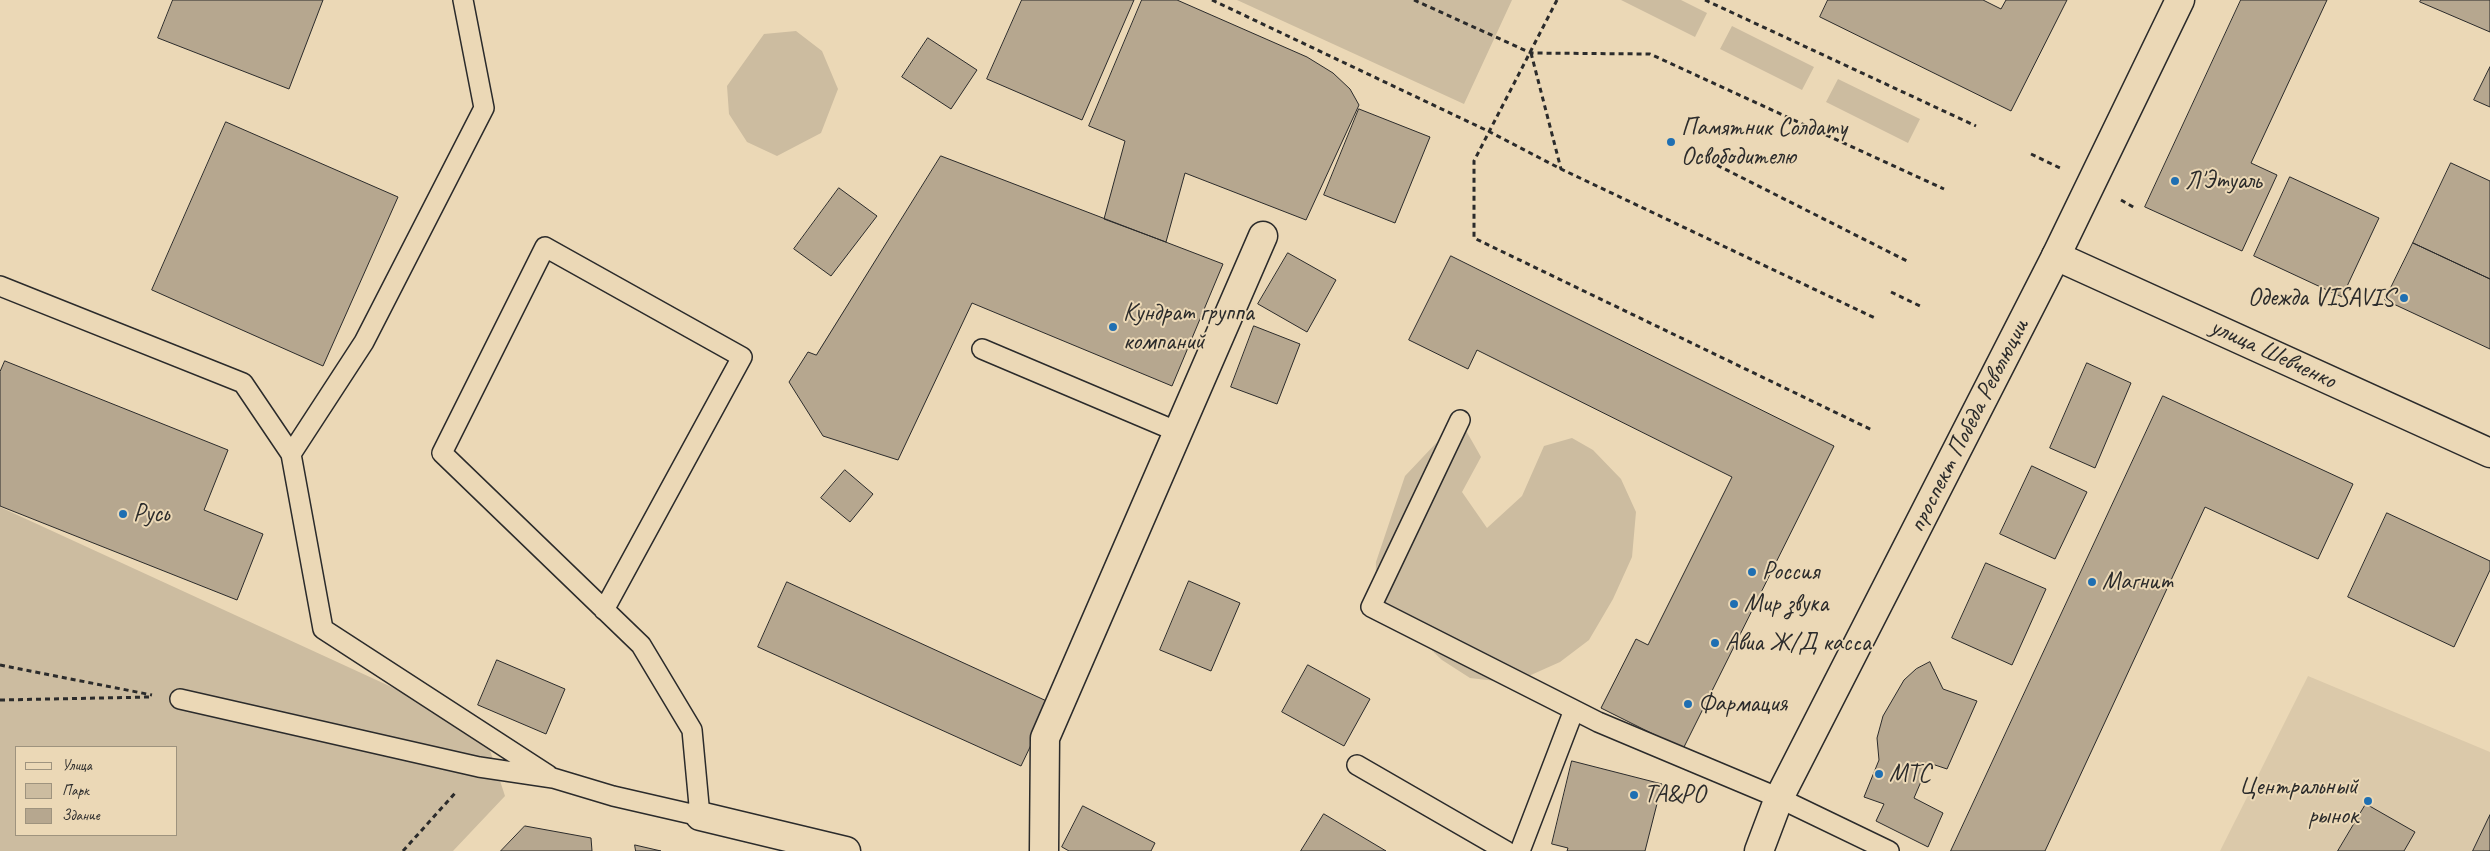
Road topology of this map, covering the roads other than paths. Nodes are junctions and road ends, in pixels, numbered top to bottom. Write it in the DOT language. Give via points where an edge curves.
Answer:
graph roads {
  1 [pos="463,0"];
  2 [pos="2180,0"];
  3 [pos="1263,236"];
  4 [pos="2056,256"];
  5 [pos="0,286"];
  6 [pos="982,349"];
  7 [pos="1460,420"];
  8 [pos="1178,432"];
  9 [pos="2490,453"];
  10 [pos="291,454"];
  11 [pos="604,610"];
  12 [pos="180,699"];
  13 [pos="1574,710"];
  14 [pos="1356,765"];
  15 [pos="553,778"];
  16 [pos="1779,798"];
  17 [pos="700,816"];
  18 [pos="846,851"];
  19 [pos="1044,851"];
  20 [pos="1506,851"];
  21 [pos="1520,851"];
  22 [pos="1759,851"];
  23 [pos="1889,851"];
  1 -- 10 [label="lane" via="484,108 364,342"];
  2 -- 4 [label="main road, проспект Победа Революции"];
  3 -- 8 [label="main road"];
  4 -- 9 [label="main road, улица Шевченко"];
  4 -- 16 [label="main road, проспект Победа Революции"];
  5 -- 10 [label="lane" via="243,382"];
  6 -- 8 [label="lane"];
  7 -- 13 [label="lane" via="1371,607"];
  8 -- 19 [label="main road" via="1045,738"];
  10 -- 15 [label="lane" via="323,629"];
  11 -- 11 [label="lane" via="442,453 545,246 742,357"];
  11 -- 17 [label="lane" via="641,645 692,730"];
  12 -- 15 [label="lane" via="479,767"];
  13 -- 16 [label="lane"];
  13 -- 21 [label="lane"];
  14 -- 20 [label="lane"];
  15 -- 17 [label="lane"];
  16 -- 22 [label="main road, проспект Победа Революции"];
  16 -- 23 [label="lane"];
  17 -- 18 [label="main road"];
}
